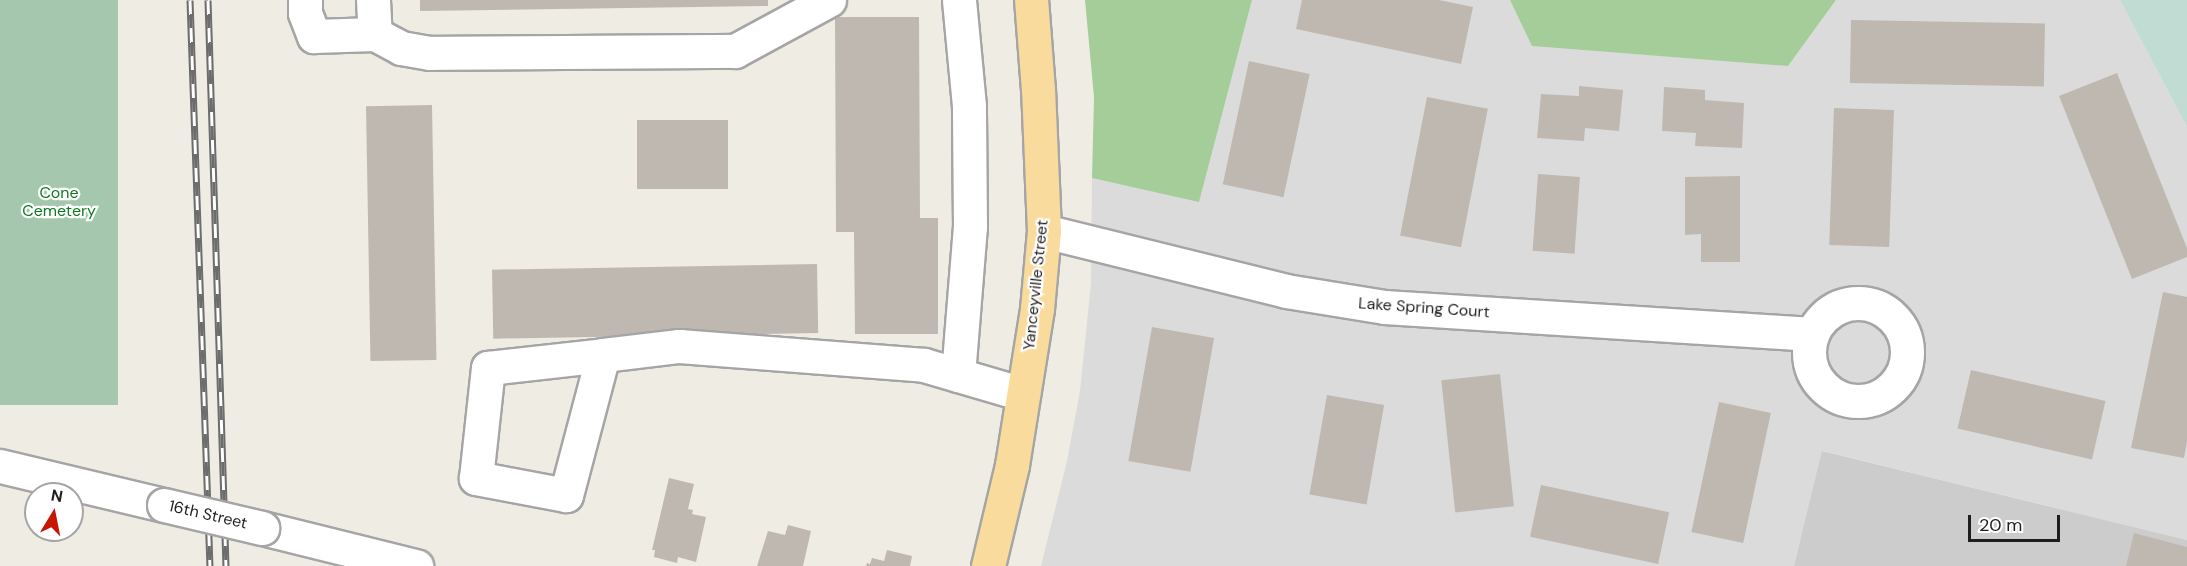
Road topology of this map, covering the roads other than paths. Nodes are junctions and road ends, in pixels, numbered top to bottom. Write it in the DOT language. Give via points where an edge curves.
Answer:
graph roads {
  1 [pos="305,0"];
  2 [pos="373,0"];
  3 [pos="829,0"];
  4 [pos="959,0"];
  5 [pos="1030,0"];
  6 [pos="375,34"];
  7 [pos="1044,231"];
  8 [pos="1812,334"];
  9 [pos="603,355"];
  10 [pos="958,375"];
  11 [pos="1023,394"];
  12 [pos="0,466"];
  13 [pos="416,566"];
  14 [pos="988,566"];
  1 -- 6 [label="street" via="305,13 314,36"];
  2 -- 6 [label="street"];
  3 -- 6 [label="street" via="735,51 430,52 401,48"];
  4 -- 10 [label="street" via="969,106 970,227"];
  5 -- 7 [label="main road, Yanceyville Street"];
  7 -- 8 [label="street, Lake Spring Court" via="1286,291 1385,307"];
  7 -- 11 [label="main road, Yanceyville Street" via="1037,309"];
  9 -- 9 [label="street" via="567,495 476,478 488,368"];
  9 -- 10 [label="street" via="679,346 924,364"];
  10 -- 11 [label="street"];
  11 -- 14 [label="main road, Yanceyville Street" via="1012,465"];
  12 -- 13 [label="street, 16th Street, bridge"];
}
